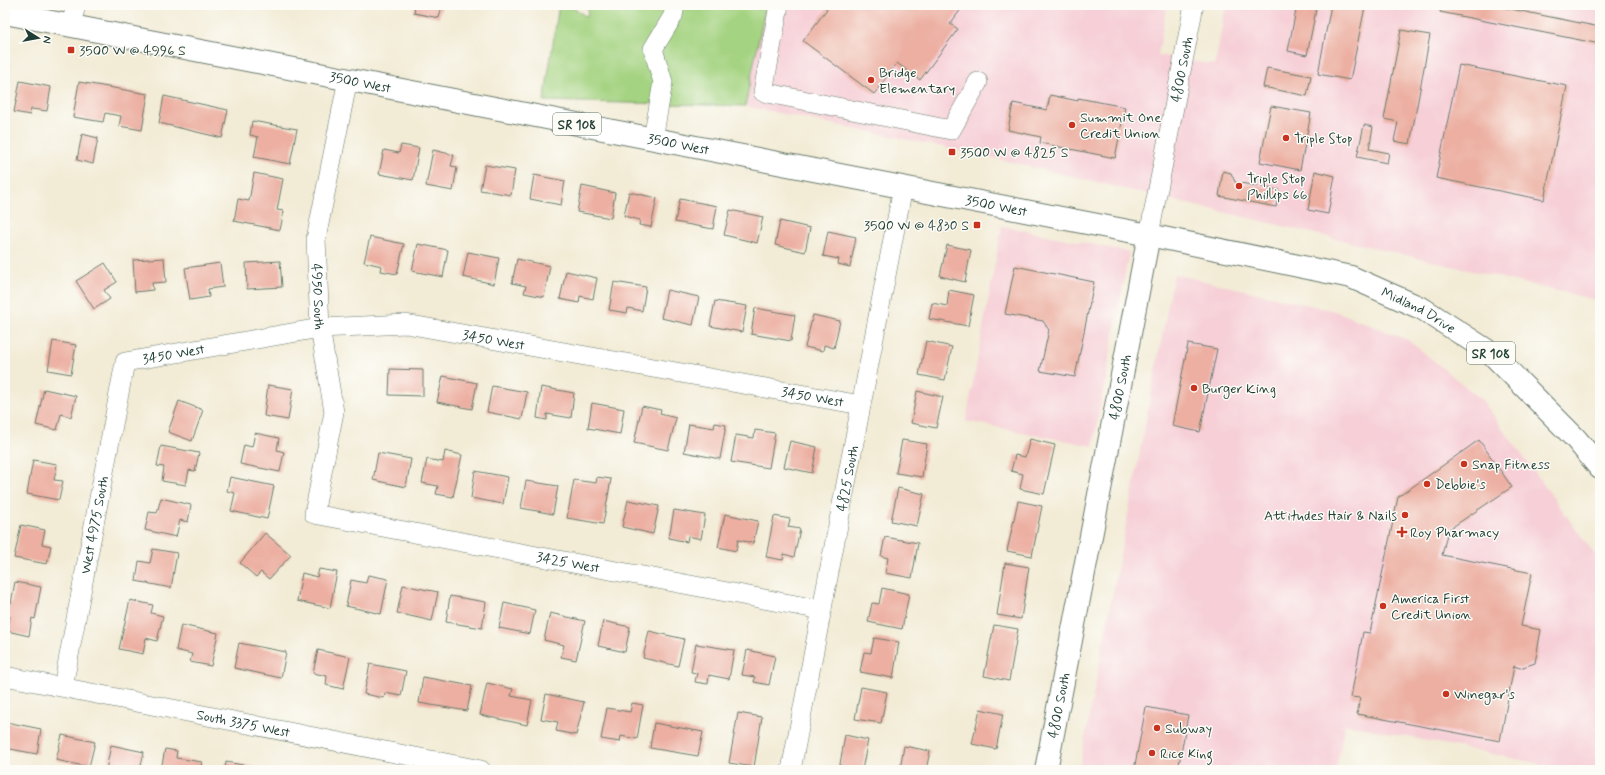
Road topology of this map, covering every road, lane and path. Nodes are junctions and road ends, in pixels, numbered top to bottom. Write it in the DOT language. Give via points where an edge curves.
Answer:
graph roads {
  1 [pos="675,5"];
  2 [pos="779,5"];
  3 [pos="1194,5"];
  4 [pos="5,12"];
  5 [pos="73,15"];
  6 [pos="348,79"];
  7 [pos="978,82"];
  8 [pos="653,139"];
  9 [pos="903,187"];
  10 [pos="1149,236"];
  11 [pos="1351,277"];
  12 [pos="320,328"];
  13 [pos="124,362"];
  14 [pos="861,405"];
  15 [pos="1600,468"];
  16 [pos="314,514"];
  17 [pos="822,610"];
  18 [pos="5,676"];
  19 [pos="63,687"];
  20 [pos="481,770"];
  21 [pos="791,770"];
  22 [pos="1046,770"];
  1 -- 8 [label="street" via="673,16 653,49 663,82"];
  2 -- 7 [label="street" via="763,92 950,130"];
  3 -- 10 [label="street, 4800 South"];
  4 -- 5 [label="main road, 3500 West / SR 108"];
  5 -- 6 [label="main road, 3500 West / SR 108"];
  6 -- 8 [label="main road, 3500 West / SR 108"];
  6 -- 12 [label="street, 4950 South" via="316,239"];
  8 -- 9 [label="main road, 3500 West / SR 108"];
  9 -- 10 [label="main road, 3500 West / SR 108"];
  9 -- 14 [label="street, 4825 South"];
  10 -- 11 [label="main road, 3500 West / SR 108"];
  10 -- 22 [label="main road, 4800 South"];
  11 -- 15 [label="main road, Midland Drive / SR 108" via="1423,309 1491,353 1576,439"];
  12 -- 13 [label="street, 3450 West"];
  12 -- 14 [label="street, 3450 West" via="406,324"];
  12 -- 16 [label="street, 4950 South" via="334,412"];
  13 -- 19 [label="street, West 4975 South"];
  14 -- 17 [label="street, 4825 South"];
  16 -- 17 [label="street, 3425 West"];
  17 -- 21 [label="street, 4825 South"];
  18 -- 19 [label="street, South 3375 West"];
  19 -- 20 [label="street, South 3375 West"];
}
